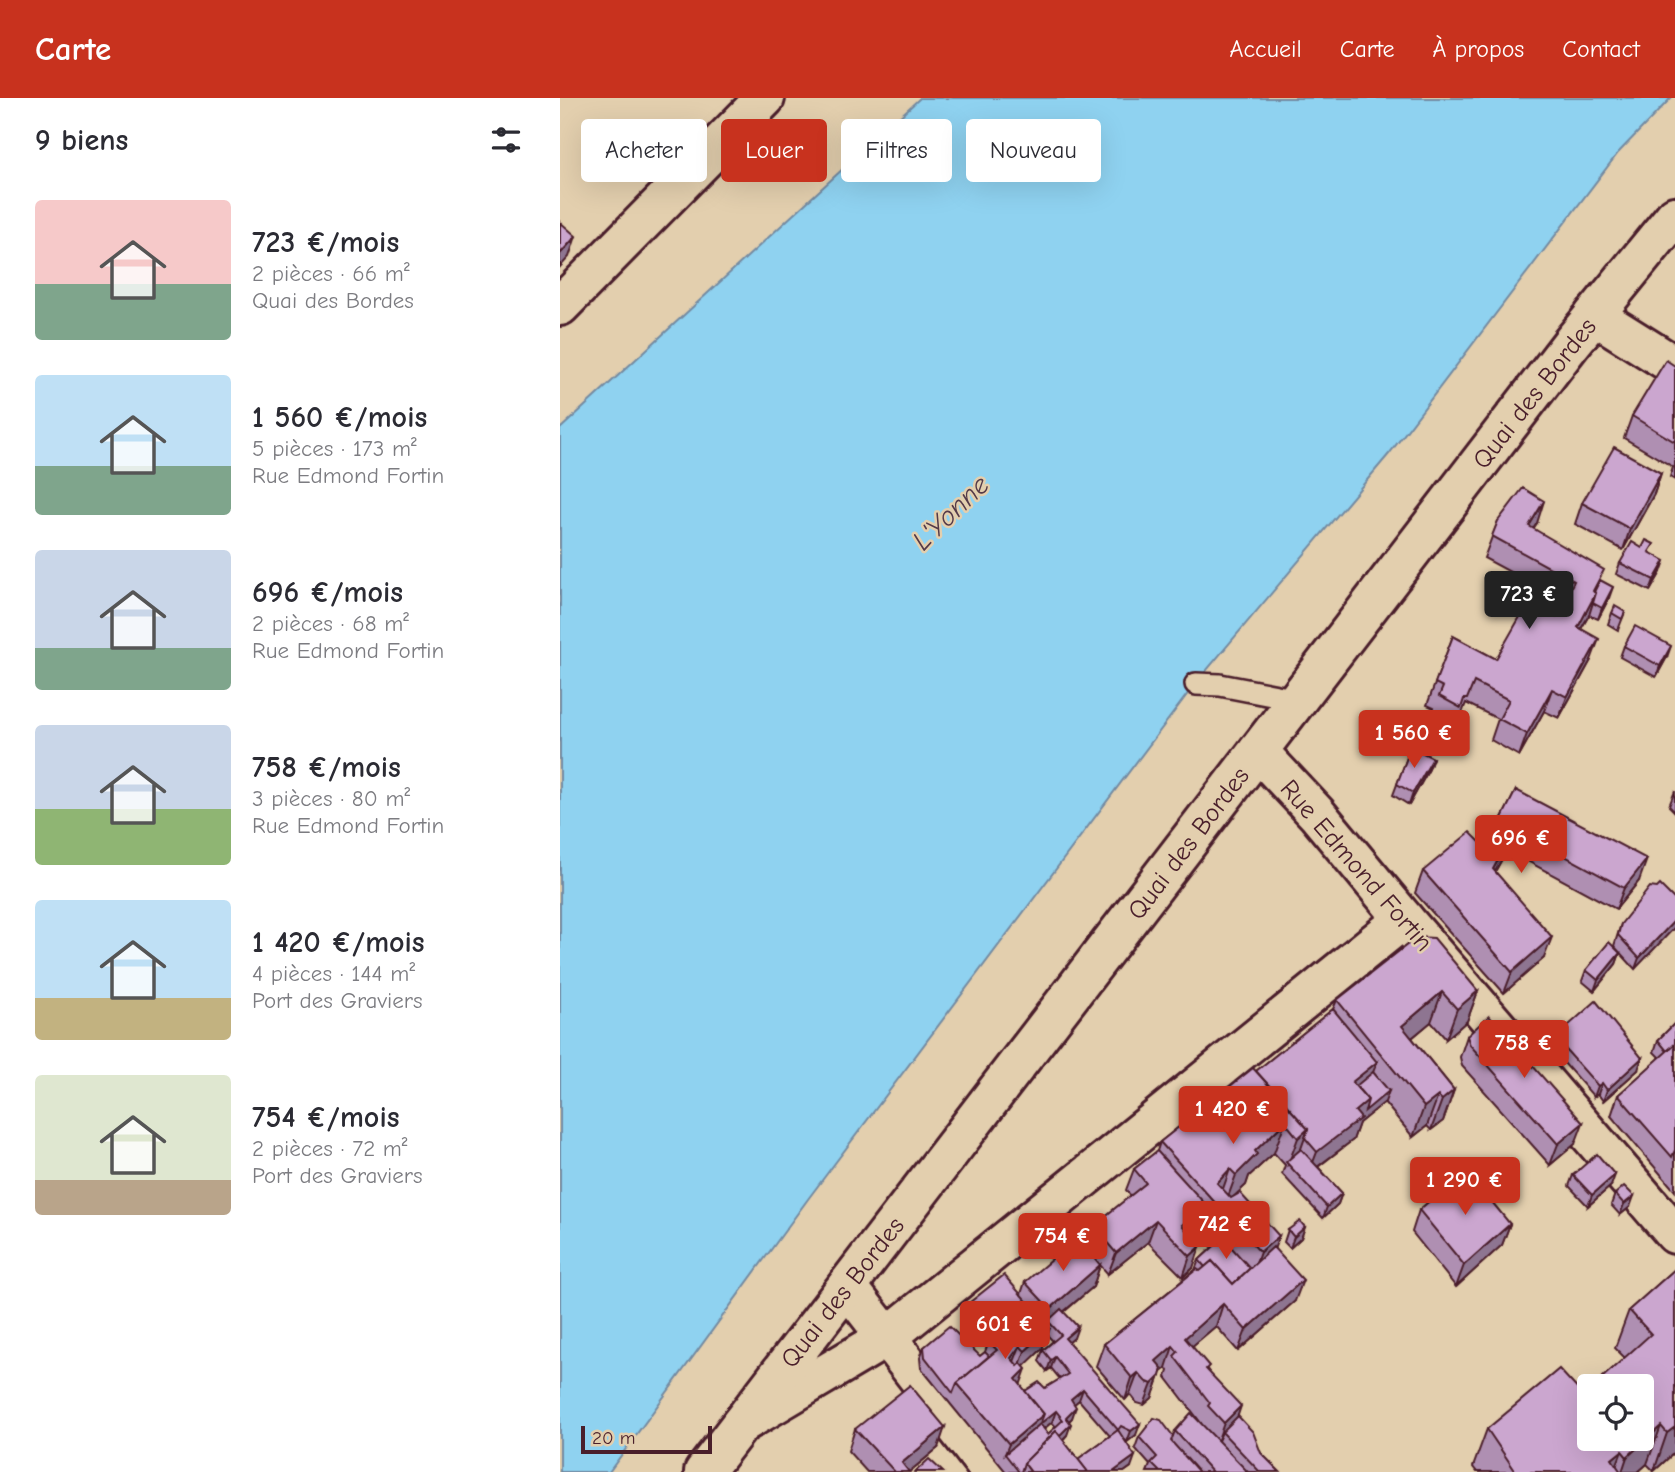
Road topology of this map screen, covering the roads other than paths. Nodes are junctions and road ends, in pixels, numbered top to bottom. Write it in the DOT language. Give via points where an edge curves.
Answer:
graph roads {
  1 [pos="765,98"];
  2 [pos="1675,216"];
  3 [pos="560,306"];
  4 [pos="1594,315"];
  5 [pos="1675,366"];
  6 [pos="1195,684"];
  7 [pos="1298,700"];
  8 [pos="1258,751"];
  9 [pos="1404,919"];
  10 [pos="1675,1234"];
  11 [pos="847,1286"];
  12 [pos="886,1338"];
  13 [pos="741,1424"];
  14 [pos="704,1472"];
  15 [pos="991,1472"];
  1 -- 3 [label="street"];
  2 -- 4 [label="street, Quai des Bordes"];
  4 -- 5 [label="street"];
  4 -- 7 [label="street, Quai des Bordes"];
  6 -- 7 [label="lane"];
  7 -- 8 [label="street, Quai des Bordes"];
  8 -- 9 [label="street, Rue Edmond Fortin"];
  8 -- 11 [label="street, Quai des Bordes"];
  9 -- 10 [label="street, Rue Edmond Fortin"];
  9 -- 12 [label="street"];
  11 -- 12 [label="street"];
  11 -- 13 [label="street, Quai des Bordes"];
  12 -- 13 [label="street"];
  12 -- 15 [label="street"];
  13 -- 14 [label="street, Quai des Bordes"];
}
